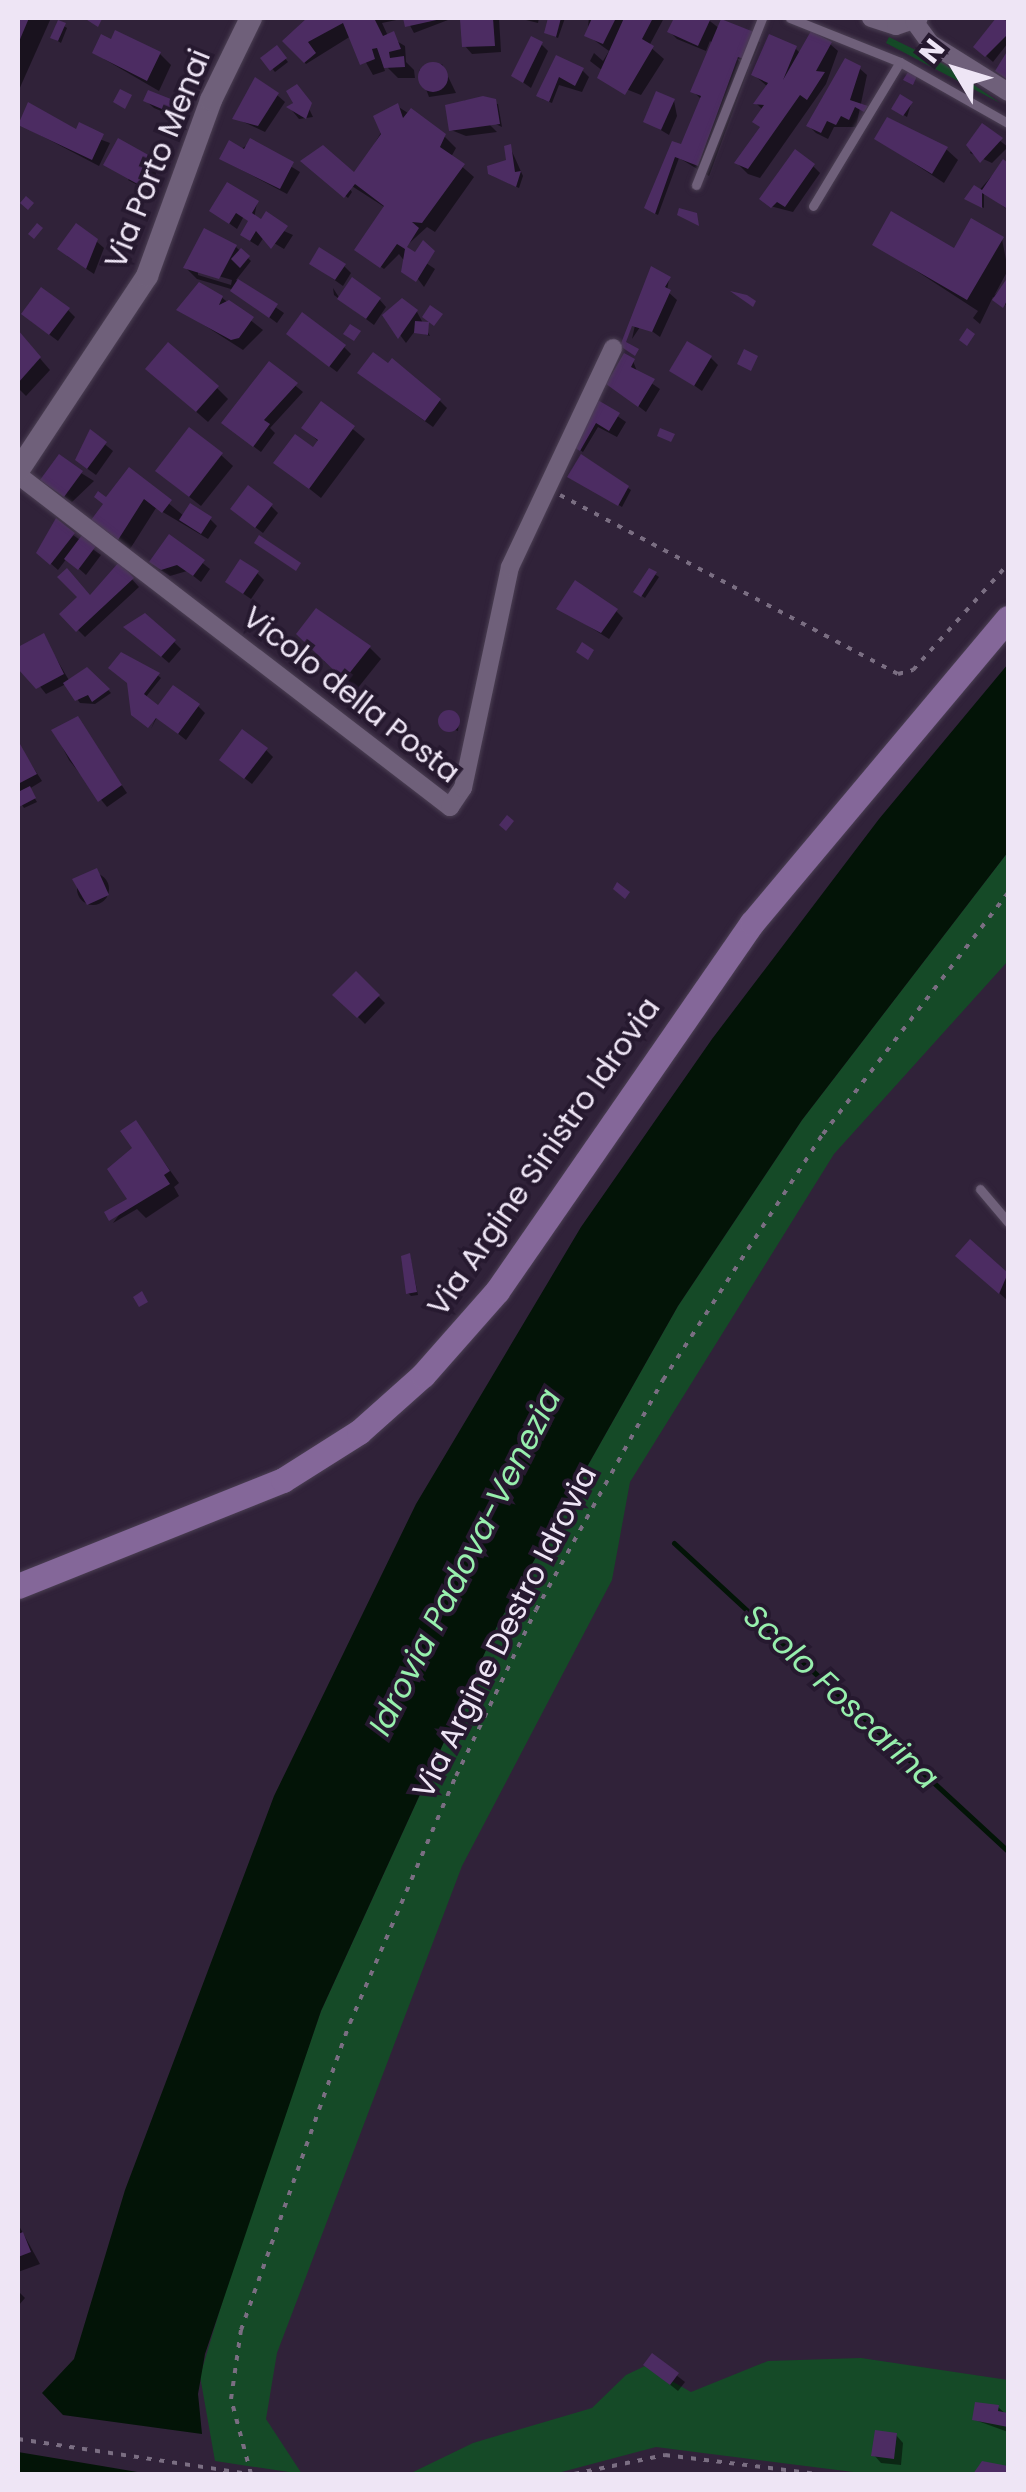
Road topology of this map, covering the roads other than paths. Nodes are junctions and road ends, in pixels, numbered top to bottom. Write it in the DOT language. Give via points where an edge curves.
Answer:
graph roads {
  1 [pos="251,18"];
  2 [pos="762,18"];
  3 [pos="790,18"];
  4 [pos="871,18"];
  5 [pos="916,19"];
  6 [pos="891,21"];
  7 [pos="900,62"];
  8 [pos="1008,92"];
  9 [pos="1007,118"];
  10 [pos="696,185"];
  11 [pos="813,206"];
  12 [pos="613,348"];
  13 [pos="18,473"];
  14 [pos="1008,618"];
  15 [pos="980,1190"];
  16 [pos="1008,1222"];
  17 [pos="18,1586"];
  1 -- 13 [label="street, Via Porto Menai" via="210,100 147,276"];
  2 -- 10 [label="lane"];
  3 -- 7 [label="lane"];
  4 -- 6 [label="street"];
  5 -- 6 [label="street"];
  5 -- 8 [label="street" via="930,44"];
  7 -- 9 [label="lane"];
  7 -- 11 [label="lane"];
  12 -- 13 [label="street, Vicolo della Posta" via="542,486 498,606 464,788 450,806"];
  14 -- 17 [label="main road, Via Argine Sinistro Idrovia" via="752,923 497,1291 423,1375 358,1432 283,1480"];
  15 -- 16 [label="lane"];
}
